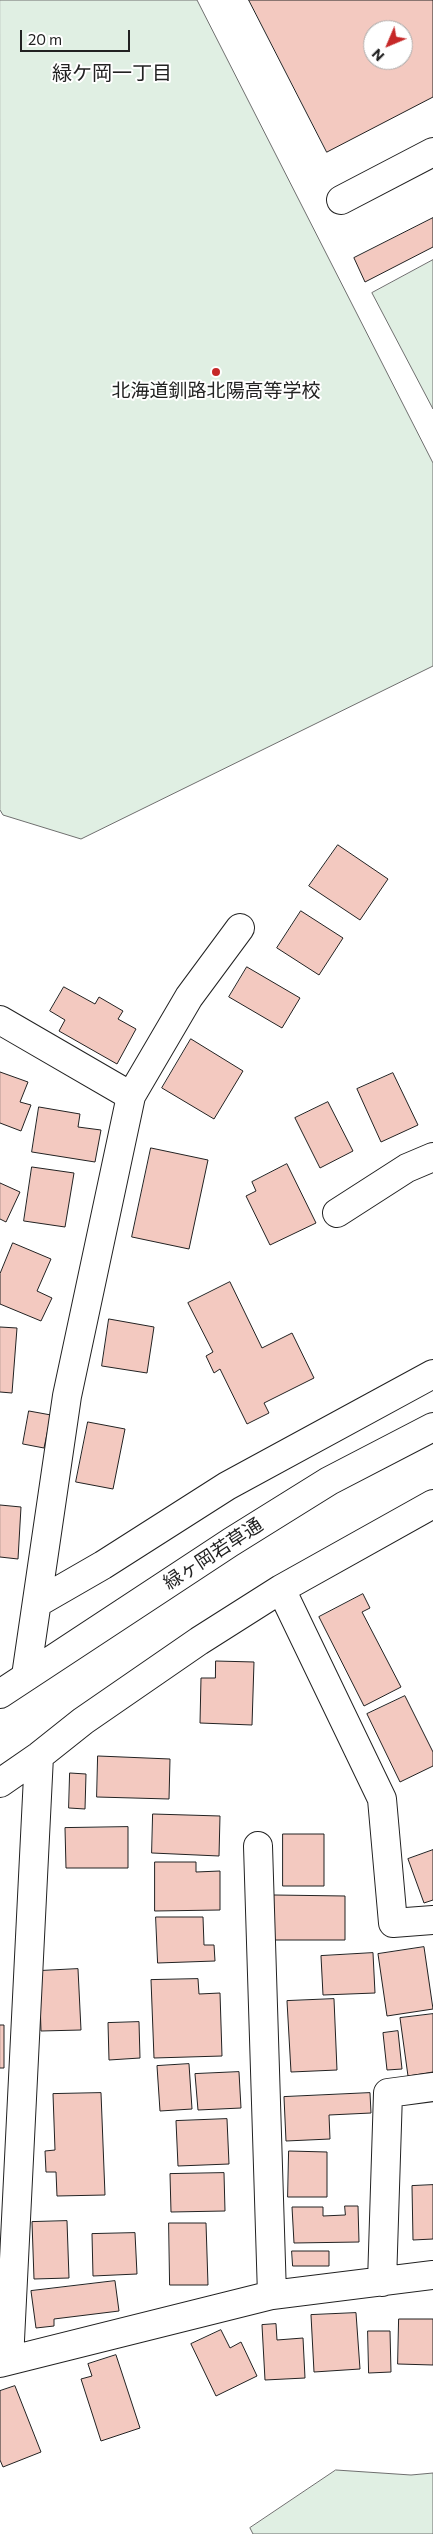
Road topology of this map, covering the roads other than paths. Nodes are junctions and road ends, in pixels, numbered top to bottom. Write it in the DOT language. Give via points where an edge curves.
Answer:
graph roads {
  1 [pos="433,152"];
  2 [pos="340,200"];
  3 [pos="240,928"];
  4 [pos="0,1020"];
  5 [pos="130,1096"];
  6 [pos="433,1157"];
  7 [pos="337,1213"];
  8 [pos="433,1374"];
  9 [pos="433,1427"];
  10 [pos="433,1504"];
  11 [pos="281,1589"];
  12 [pos="37,1603"];
  13 [pos="26,1676"];
  14 [pos="0,1694"];
  15 [pos="39,1756"];
  16 [pos="0,1783"];
  17 [pos="258,1846"];
  18 [pos="433,1920"];
  19 [pos="433,2087"];
  20 [pos="433,2276"];
  21 [pos="382,2282"];
  22 [pos="272,2295"];
  23 [pos="4,2361"];
  1 -- 2 [label="street"];
  3 -- 5 [label="street" via="189,997"];
  4 -- 5 [label="street"];
  5 -- 12 [label="street" via="67,1396"];
  6 -- 7 [label="street" via="407,1168"];
  8 -- 12 [label="street" via="227,1486"];
  9 -- 13 [label="street, 緑ヶ岡若草通" via="329,1481"];
  10 -- 11 [label="street"];
  11 -- 15 [label="street" via="83,1721"];
  11 -- 18 [label="street" via="382,1799 392,1923"];
  12 -- 13 [label="street"];
  13 -- 14 [label="street, 緑ヶ岡若草通"];
  15 -- 16 [label="street"];
  15 -- 23 [label="street"];
  17 -- 22 [label="street"];
  19 -- 21 [label="street" via="388,2093"];
  20 -- 21 [label="street"];
  21 -- 22 [label="street"];
  22 -- 23 [label="street"];
}
